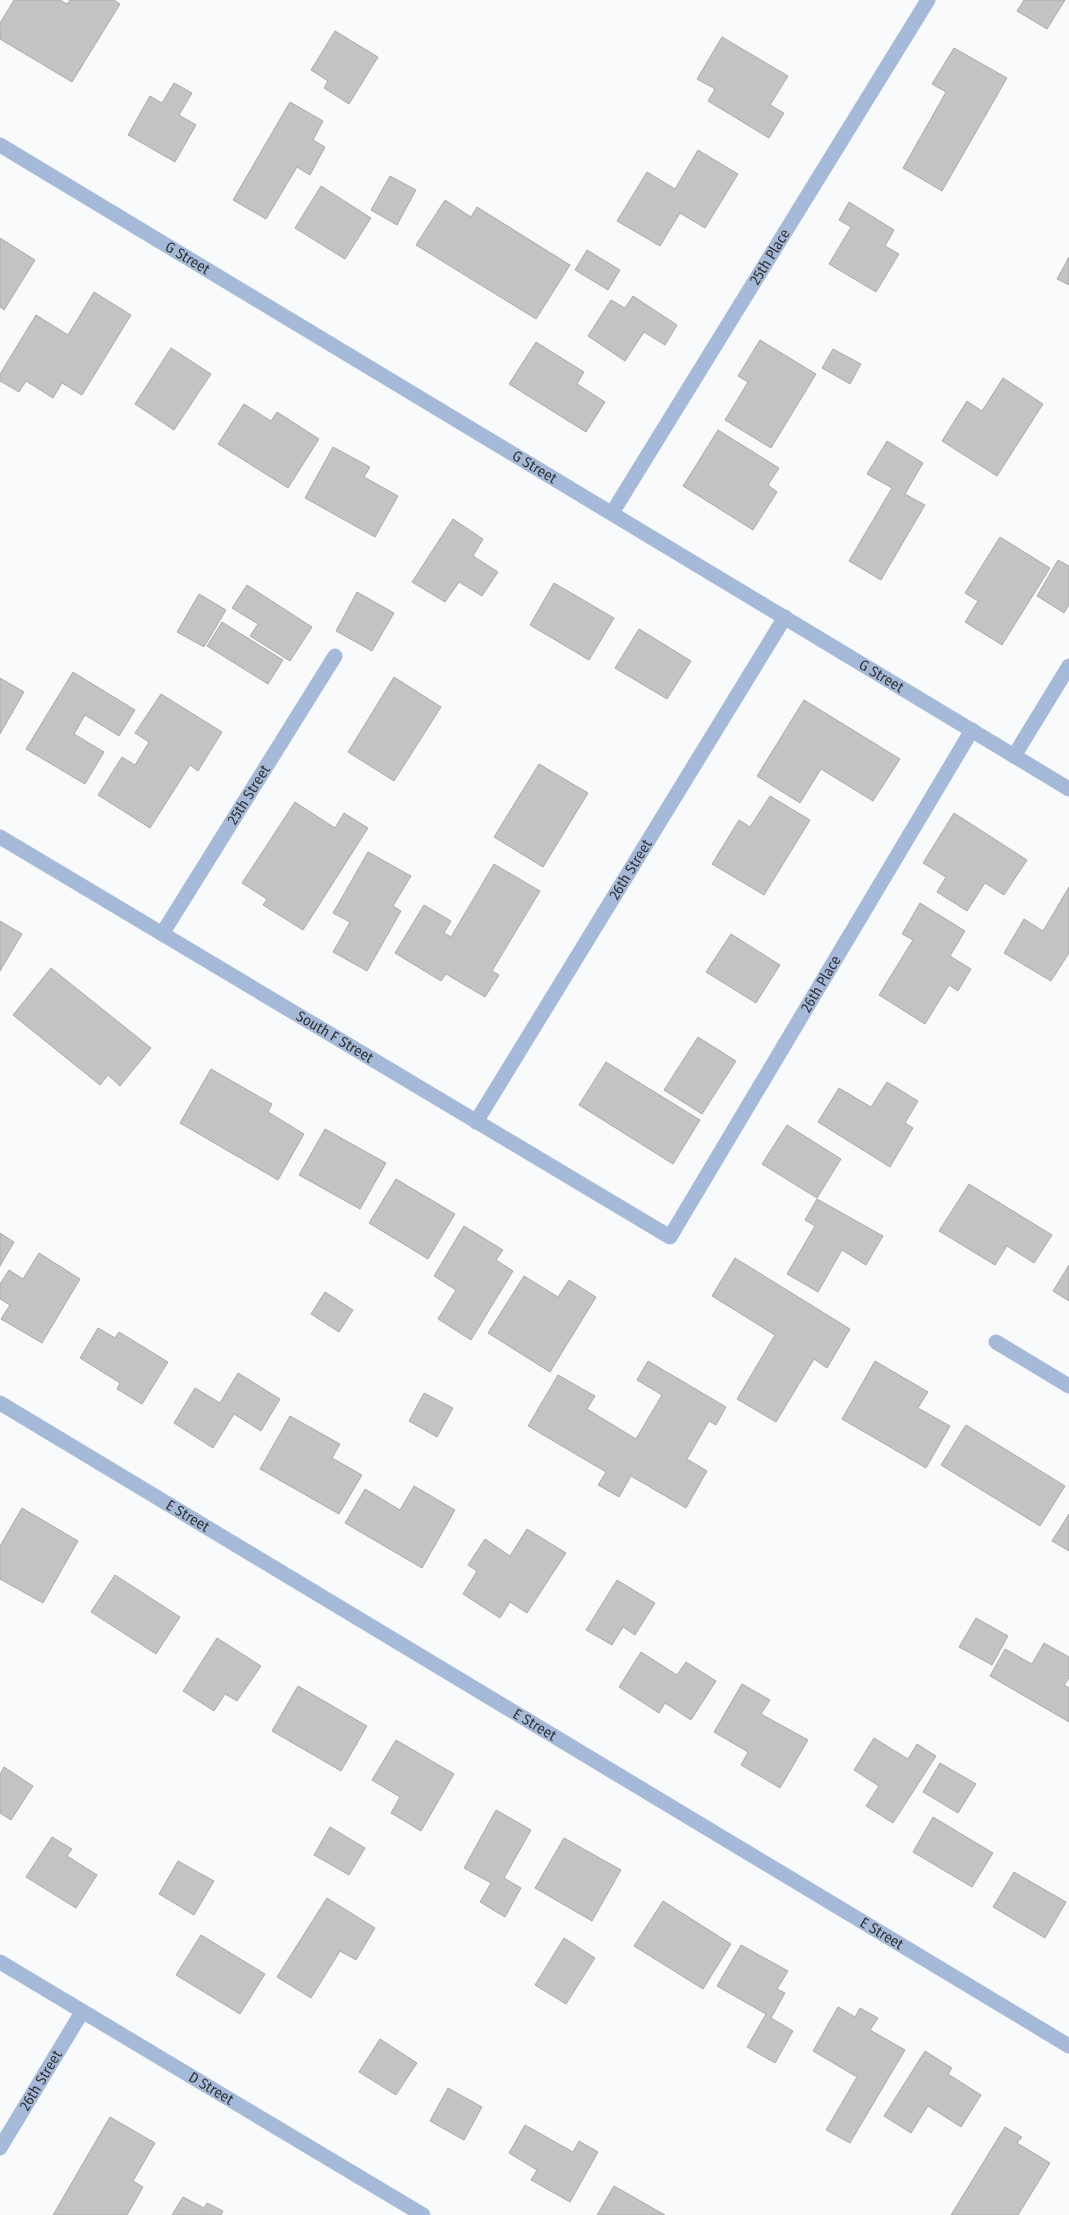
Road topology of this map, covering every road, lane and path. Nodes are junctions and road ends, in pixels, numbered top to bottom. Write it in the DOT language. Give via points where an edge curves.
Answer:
graph roads {
  1 [pos="928,0"];
  2 [pos="0,145"];
  3 [pos="612,513"];
  4 [pos="785,617"];
  5 [pos="335,656"];
  6 [pos="1069,666"];
  7 [pos="972,730"];
  8 [pos="1014,756"];
  9 [pos="1069,789"];
  10 [pos="0,837"];
  11 [pos="162,934"];
  12 [pos="476,1122"];
  13 [pos="670,1237"];
  14 [pos="996,1342"];
  15 [pos="1069,1386"];
  16 [pos="0,1403"];
  17 [pos="0,1962"];
  18 [pos="82,2012"];
  19 [pos="1069,2046"];
  20 [pos="0,2148"];
  21 [pos="423,2215"];
  1 -- 3 [label="street, 25th Place"];
  2 -- 3 [label="street, G Street"];
  3 -- 4 [label="street, G Street"];
  4 -- 7 [label="street, G Street"];
  4 -- 12 [label="street, 26th Street"];
  5 -- 11 [label="street, 25th Street"];
  6 -- 8 [label="street"];
  7 -- 8 [label="street, G Street"];
  7 -- 13 [label="street, 26th Place"];
  8 -- 9 [label="street, G Street"];
  10 -- 11 [label="street, South F Street"];
  11 -- 12 [label="street, South F Street"];
  12 -- 13 [label="street, South F Street"];
  14 -- 15 [label="street"];
  16 -- 19 [label="street, E Street"];
  17 -- 18 [label="street, D Street"];
  18 -- 20 [label="street, 26th Street"];
  18 -- 21 [label="street, D Street"];
}
